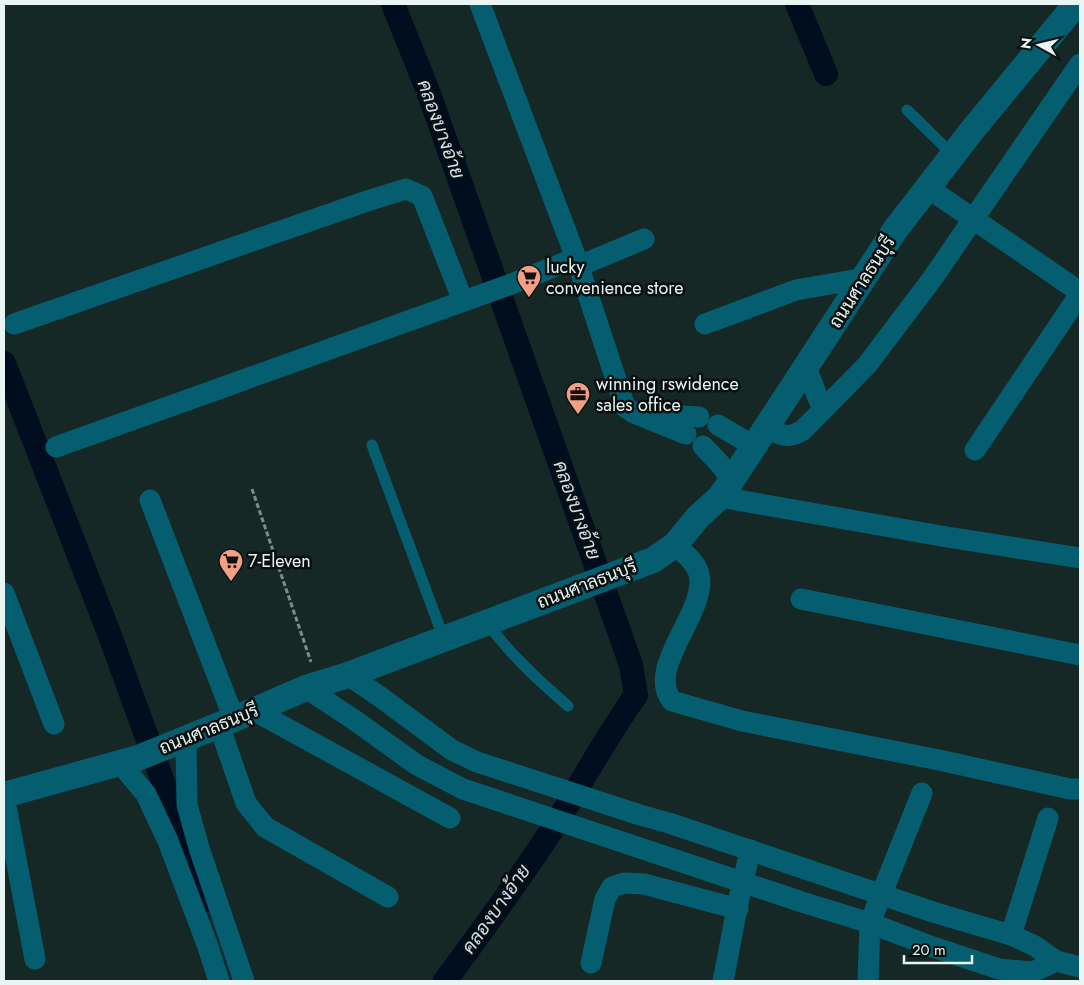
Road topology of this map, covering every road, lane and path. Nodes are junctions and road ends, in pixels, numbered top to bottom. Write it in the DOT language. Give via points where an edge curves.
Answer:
graph roads {
  1 [pos="480,4"];
  2 [pos="1067,8"];
  3 [pos="1080,64"];
  4 [pos="907,110"];
  5 [pos="953,154"];
  6 [pos="928,188"];
  7 [pos="972,219"];
  8 [pos="644,238"];
  9 [pos="577,262"];
  10 [pos="865,278"];
  11 [pos="1080,293"];
  12 [pos="463,300"];
  13 [pos="14,324"];
  14 [pos="705,324"];
  15 [pos="806,368"];
  16 [pos="823,410"];
  17 [pos="656,421"];
  18 [pos="760,438"];
  19 [pos="372,445"];
  20 [pos="56,447"];
  21 [pos="975,450"];
  22 [pos="726,488"];
  23 [pos="252,490"];
  24 [pos="150,500"];
  25 [pos="675,544"];
  26 [pos="1080,558"];
  27 [pos="4,593"];
  28 [pos="801,600"];
  29 [pos="486,622"];
  30 [pos="444,639"];
  31 [pos="1080,655"];
  32 [pos="348,675"];
  33 [pos="312,686"];
  34 [pos="568,706"];
  35 [pos="236,718"];
  36 [pos="54,724"];
  37 [pos="175,744"];
  38 [pos="452,750"];
  39 [pos="129,760"];
  40 [pos="436,775"];
  41 [pos="1080,788"];
  42 [pos="922,793"];
  43 [pos="4,796"];
  44 [pos="450,818"];
  45 [pos="1048,818"];
  46 [pos="751,850"];
  47 [pos="741,881"];
  48 [pos="882,895"];
  49 [pos="388,897"];
  50 [pos="738,909"];
  51 [pos="870,923"];
  52 [pos="1011,935"];
  53 [pos="35,959"];
  54 [pos="1056,961"];
  55 [pos="591,963"];
  56 [pos="1080,967"];
  57 [pos="998,975"];
  58 [pos="219,981"];
  59 [pos="244,981"];
  60 [pos="723,981"];
  61 [pos="868,981"];
  1 -- 9 [label="street"];
  2 -- 5 [label="street, ถนนศาลธนบุรี"];
  3 -- 7 [label="street"];
  4 -- 5 [label="lane"];
  5 -- 6 [label="street, ถนนศาลธนบุรี"];
  6 -- 7 [label="street"];
  6 -- 10 [label="street, ถนนศาลธนบุรี" via="895,230"];
  7 -- 11 [label="street"];
  7 -- 16 [label="street" via="932,279 867,365"];
  8 -- 9 [label="street"];
  9 -- 12 [label="street"];
  9 -- 17 [label="street" via="625,407"];
  10 -- 14 [label="street" via="796,290"];
  10 -- 15 [label="street, ถนนศาลธนบุรี"];
  11 -- 21 [label="street"];
  12 -- 13 [label="street" via="422,196 406,190"];
  12 -- 20 [label="street"];
  15 -- 16 [label="street"];
  15 -- 18 [label="street, ถนนศาลธนบุรี"];
  16 -- 18 [label="street" via="794,436"];
  17 -- 18 [label="street" via="682,416 709,421 747,442"];
  17 -- 22 [label="street" via="694,440 720,464"];
  18 -- 22 [label="street, ถนนศาลธนบุรี"];
  19 -- 30 [label="lane"];
  22 -- 25 [label="street, ถนนศาลธนบุรี"];
  22 -- 26 [label="street" via="947,538"];
  23 -- 33 [label="path"];
  24 -- 35 [label="street"];
  25 -- 29 [label="street, ถนนศาลธนบุรี" via="653,560"];
  25 -- 41 [label="street" via="694,562 700,590 664,680 666,694 672,701 742,721 1070,789"];
  27 -- 36 [label="street"];
  28 -- 31 [label="street"];
  29 -- 30 [label="street, ถนนศาลธนบุรี"];
  29 -- 34 [label="lane" via="514,656"];
  30 -- 32 [label="street, ถนนศาลธนบุรี"];
  32 -- 33 [label="street, ถนนศาลธนบุรี"];
  32 -- 38 [label="street"];
  33 -- 35 [label="street, ถนนศาลธนบุรี"];
  33 -- 40 [label="street" via="417,765"];
  35 -- 37 [label="street, ถนนศาลธนบุรี"];
  35 -- 44 [label="street"];
  35 -- 49 [label="street" via="246,803 265,828"];
  37 -- 39 [label="street, ถนนศาลธนบุรี"];
  37 -- 59 [label="street" via="199,848"];
  38 -- 40 [label="street"];
  38 -- 46 [label="street" via="477,762"];
  39 -- 43 [label="street, ถนนศาลธนบุรี"];
  39 -- 58 [label="street" via="168,840"];
  40 -- 47 [label="street" via="463,789"];
  42 -- 48 [label="street"];
  43 -- 53 [label="street"];
  45 -- 52 [label="street"];
  46 -- 47 [label="street"];
  46 -- 48 [label="street"];
  47 -- 50 [label="street"];
  47 -- 51 [label="street"];
  48 -- 51 [label="street"];
  48 -- 52 [label="street"];
  50 -- 55 [label="street" via="644,884 624,883 612,887 605,899"];
  50 -- 60 [label="street"];
  51 -- 57 [label="street"];
  51 -- 61 [label="street"];
  52 -- 54 [label="street"];
  54 -- 56 [label="street"];
  54 -- 57 [label="street" via="1033,972"];
}
